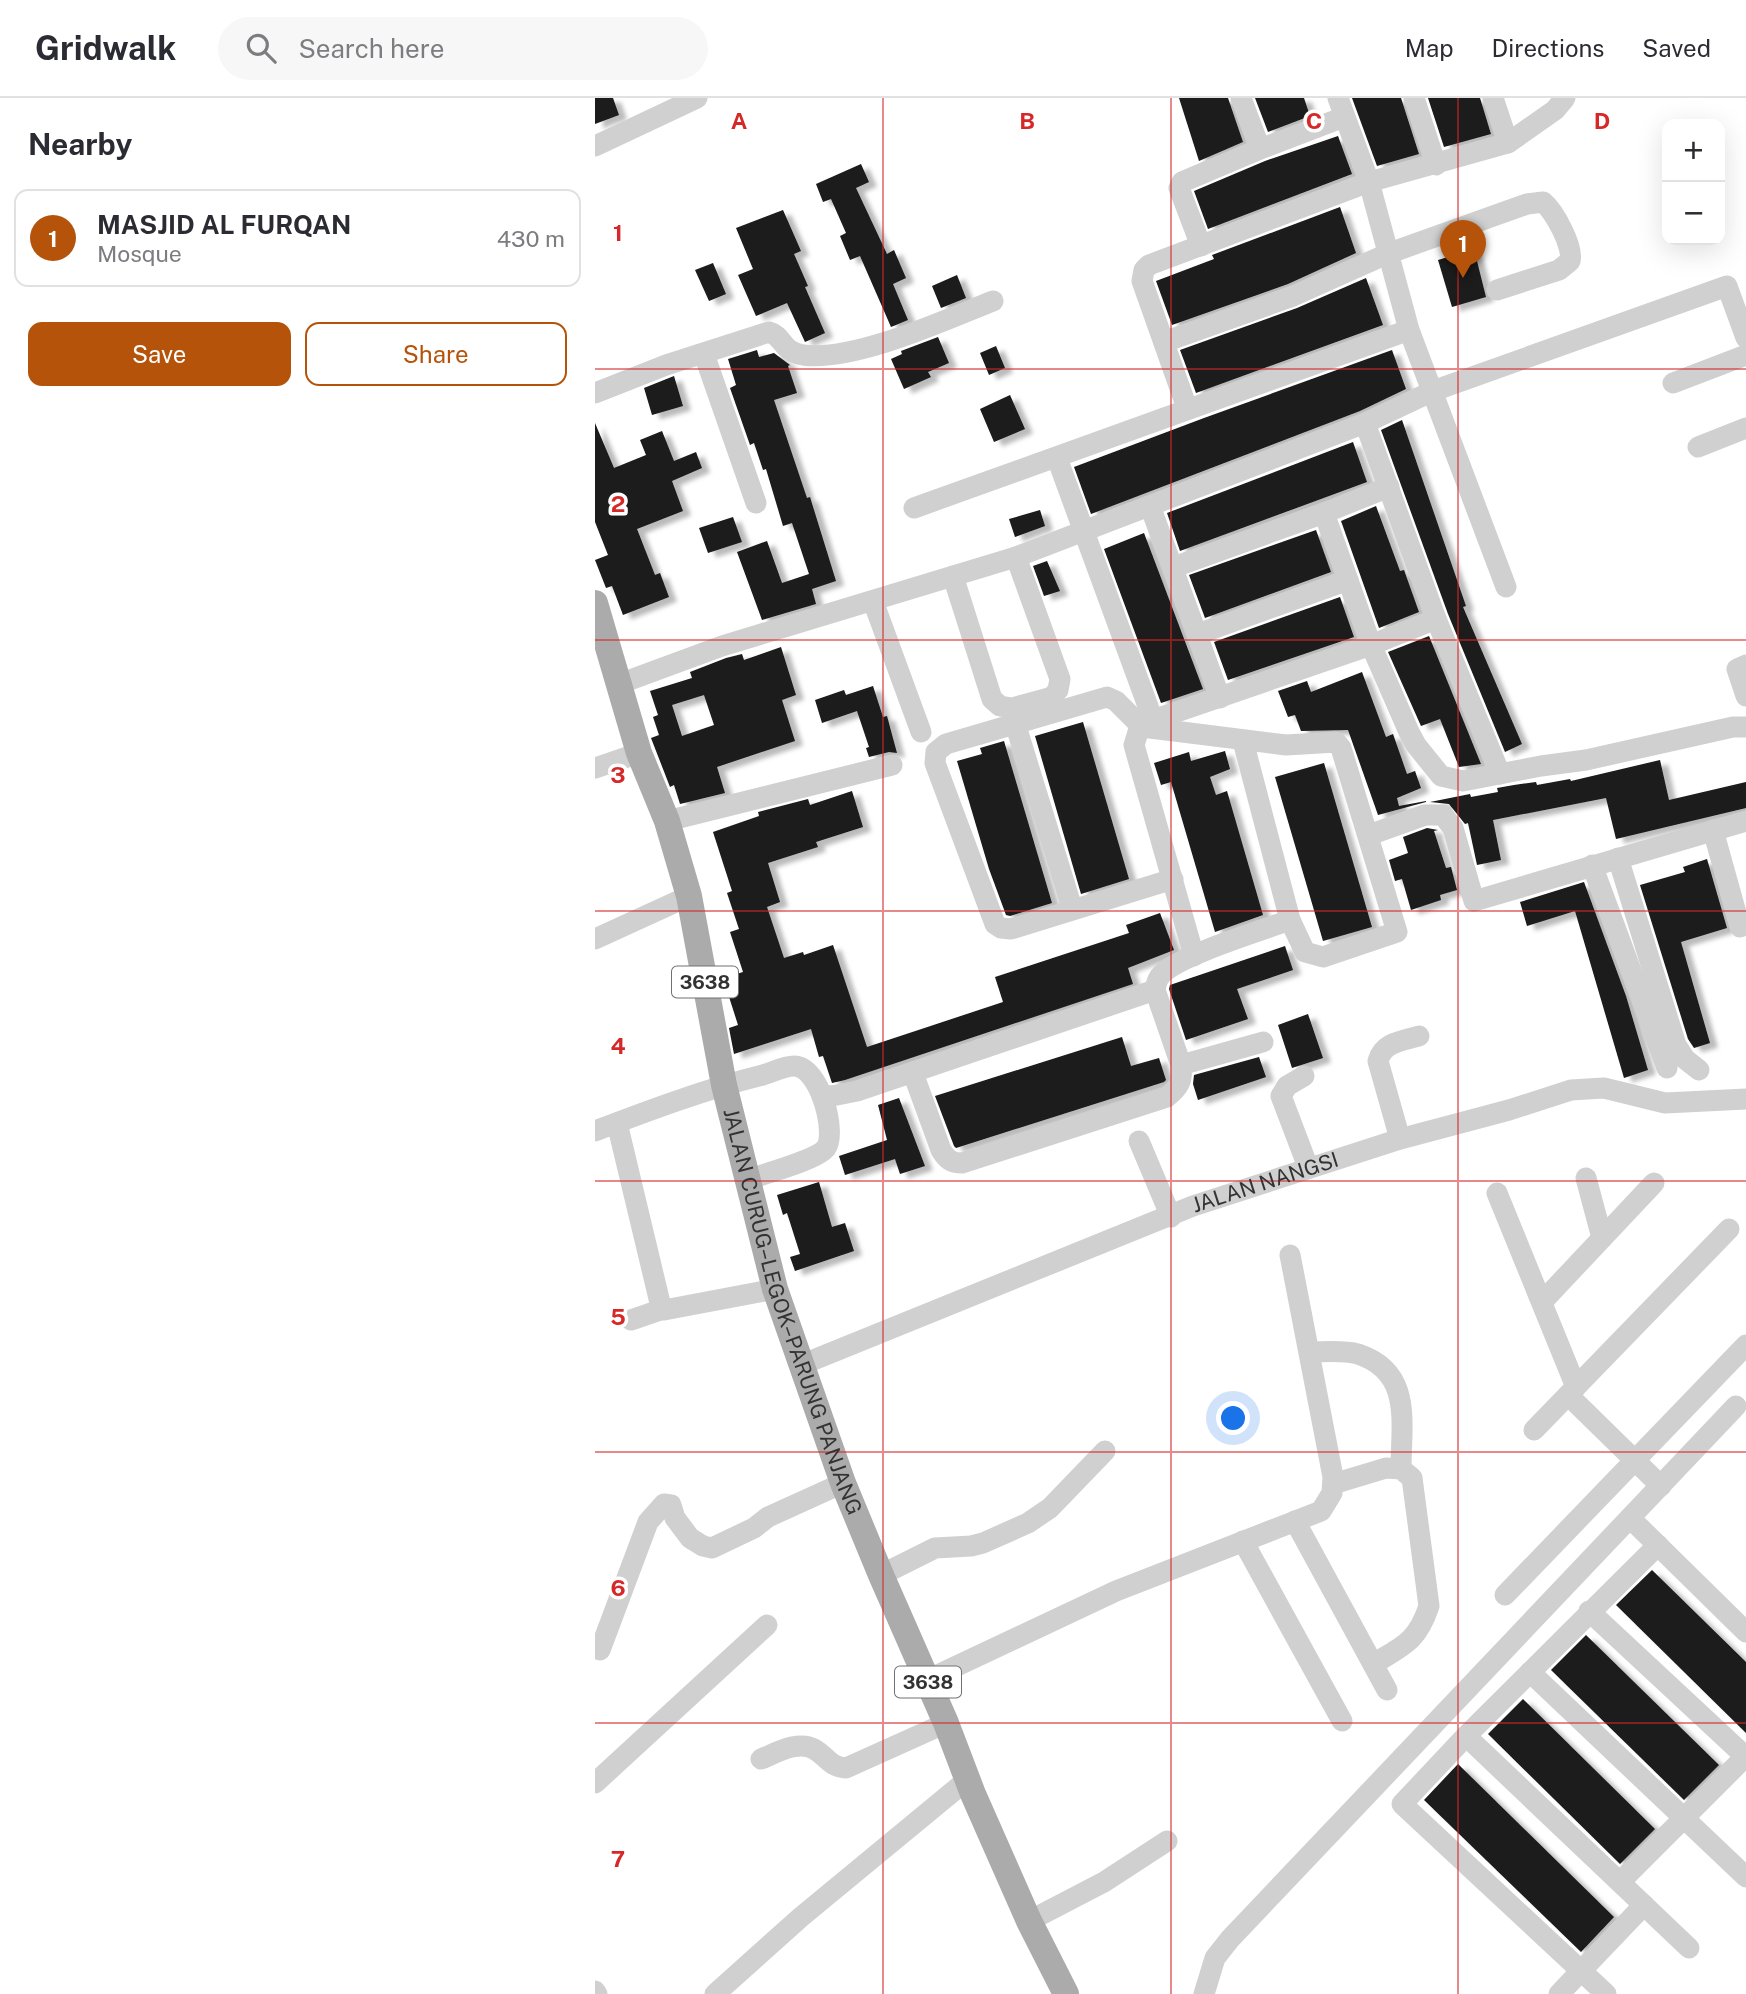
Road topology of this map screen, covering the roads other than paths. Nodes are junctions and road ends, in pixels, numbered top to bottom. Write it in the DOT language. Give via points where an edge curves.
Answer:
graph roads {
  1 [pos="697,98"];
  2 [pos="1241,98"];
  3 [pos="1414,98"];
  4 [pos="1493,98"];
  5 [pos="1560,104"];
  6 [pos="1341,108"];
  7 [pos="1509,143"];
  8 [pos="595,146"];
  9 [pos="1260,149"];
  10 [pos="1436,165"];
  11 [pos="1369,182"];
  12 [pos="1201,246"];
  13 [pos="1387,254"];
  14 [pos="1497,290"];
  15 [pos="993,301"];
  16 [pos="1409,330"];
  17 [pos="1746,338"];
  18 [pos="1164,342"];
  19 [pos="704,354"];
  20 [pos="1746,355"];
  21 [pos="1673,383"];
  22 [pos="1433,391"];
  23 [pos="595,393"];
  24 [pos="1187,408"];
  25 [pos="1365,423"];
  26 [pos="1746,428"];
  27 [pos="1697,447"];
  28 [pos="1057,458"];
  29 [pos="1389,486"];
  30 [pos="756,503"];
  31 [pos="1150,506"];
  32 [pos="913,508"];
  33 [pos="1324,513"];
  34 [pos="1083,531"];
  35 [pos="1016,557"];
  36 [pos="1174,566"];
  37 [pos="953,576"];
  38 [pos="1348,580"];
  39 [pos="1506,587"];
  40 [pos="873,601"];
  41 [pos="595,603"];
  42 [pos="1436,619"];
  43 [pos="1198,634"];
  44 [pos="1371,645"];
  45 [pos="602,652"];
  46 [pos="1746,665"];
  47 [pos="619,684"];
  48 [pos="1746,696"];
  49 [pos="1220,698"];
  50 [pos="1016,723"];
  51 [pos="1147,724"];
  52 [pos="1746,727"];
  53 [pos="921,732"];
  54 [pos="1243,741"];
  55 [pos="639,753"];
  56 [pos="892,765"];
  57 [pos="595,768"];
  58 [pos="1500,774"];
  59 [pos="667,821"];
  60 [pos="1746,821"];
  61 [pos="1713,830"];
  62 [pos="1369,835"];
  63 [pos="1605,862"];
  64 [pos="1173,879"];
  65 [pos="689,896"];
  66 [pos="1072,908"];
  67 [pos="1290,920"];
  68 [pos="1740,927"];
  69 [pos="595,939"];
  70 [pos="1194,956"];
  71 [pos="1155,990"];
  72 [pos="1419,1036"];
  73 [pos="1263,1042"];
  74 [pos="1181,1065"];
  75 [pos="1667,1069"];
  76 [pos="1699,1070"];
  77 [pos="913,1073"];
  78 [pos="1304,1076"];
  79 [pos="724,1085"];
  80 [pos="823,1095"];
  81 [pos="1737,1100"];
  82 [pos="617,1123"];
  83 [pos="595,1131"];
  84 [pos="1400,1139"];
  85 [pos="1139,1141"];
  86 [pos="1308,1167"];
  87 [pos="1586,1178"];
  88 [pos="747,1180"];
  89 [pos="1654,1183"];
  90 [pos="1497,1193"];
  91 [pos="1171,1217"];
  92 [pos="1728,1228"];
  93 [pos="1602,1238"];
  94 [pos="1290,1255"];
  95 [pos="775,1289"];
  96 [pos="1542,1302"];
  97 [pos="663,1309"];
  98 [pos="631,1320"];
  99 [pos="1746,1345"];
  100 [pos="1309,1352"];
  101 [pos="801,1365"];
  102 [pos="1572,1391"];
  103 [pos="1736,1406"];
  104 [pos="1534,1430"];
  105 [pos="1105,1451"];
  106 [pos="1635,1460"];
  107 [pos="1401,1469"];
  108 [pos="843,1483"];
  109 [pos="1333,1484"];
  110 [pos="1661,1486"];
  111 [pos="1630,1518"];
  112 [pos="1295,1521"];
  113 [pos="1243,1541"];
  114 [pos="1658,1545"];
  115 [pos="881,1575"];
  116 [pos="1505,1595"];
  117 [pos="1589,1611"];
  118 [pos="767,1625"];
  119 [pos="1746,1632"];
  120 [pos="600,1650"];
  121 [pos="1373,1664"];
  122 [pos="1530,1672"];
  123 [pos="927,1680"];
  124 [pos="1387,1690"];
  125 [pos="1342,1721"];
  126 [pos="946,1723"];
  127 [pos="1466,1736"];
  128 [pos="1746,1756"];
  129 [pos="761,1759"];
  130 [pos="967,1780"];
  131 [pos="595,1783"];
  132 [pos="1685,1819"];
  133 [pos="1167,1841"];
  134 [pos="1746,1877"];
  135 [pos="1620,1882"];
  136 [pos="1644,1905"];
  137 [pos="1029,1921"];
  138 [pos="1689,1948"];
  139 [pos="1581,1970"];
  140 [pos="715,1994"];
  141 [pos="1066,1994"];
  142 [pos="1204,1994"];
  143 [pos="1559,1994"];
  144 [pos="1607,1994"];
  1 -- 8 [label="street"];
  2 -- 9 [label="street"];
  3 -- 10 [label="street"];
  4 -- 7 [label="street"];
  5 -- 7 [label="street"];
  6 -- 9 [label="street"];
  6 -- 11 [label="street"];
  7 -- 10 [label="street"];
  9 -- 12 [label="street" via="1180,185"];
  10 -- 11 [label="street"];
  11 -- 12 [label="street"];
  11 -- 13 [label="street"];
  12 -- 18 [label="street" via="1149,265 1141,275"];
  13 -- 14 [label="street" via="1543,202 1571,250 1570,261 1559,270"];
  13 -- 16 [label="street"];
  13 -- 18 [label="street" via="1293,296"];
  15 -- 19 [label="street" via="906,335 836,353 790,351 769,332"];
  16 -- 22 [label="street"];
  16 -- 24 [label="street"];
  17 -- 22 [label="street" via="1727,286"];
  18 -- 24 [label="street"];
  19 -- 23 [label="street"];
  19 -- 30 [label="street"];
  20 -- 21 [label="street"];
  22 -- 25 [label="street"];
  22 -- 39 [label="street"];
  24 -- 28 [label="street"];
  25 -- 29 [label="street"];
  25 -- 31 [label="street"];
  26 -- 27 [label="street"];
  28 -- 32 [label="street"];
  28 -- 34 [label="street"];
  29 -- 33 [label="street"];
  29 -- 42 [label="street"];
  31 -- 34 [label="street"];
  31 -- 36 [label="street"];
  33 -- 36 [label="street"];
  33 -- 38 [label="street"];
  34 -- 35 [label="street"];
  34 -- 51 [label="street"];
  35 -- 37 [label="street"];
  35 -- 37 [label="street" via="1060,680 1052,697 1012,708 992,699"];
  36 -- 43 [label="street"];
  37 -- 40 [label="street"];
  38 -- 43 [label="street"];
  38 -- 44 [label="street"];
  40 -- 47 [label="street" via="722,646"];
  40 -- 53 [label="street"];
  41 -- 45 [label="main road, JALAN CURUG–LEGOK–PARUNG PANJANG / 3638"];
  42 -- 44 [label="street"];
  42 -- 58 [label="street"];
  43 -- 49 [label="street"];
  44 -- 49 [label="street"];
  44 -- 58 [label="street" via="1412,738 1441,776 1462,781"];
  45 -- 47 [label="main road, JALAN CURUG–LEGOK–PARUNG PANJANG / 3638"];
  46 -- 48 [label="street" via="1737,669"];
  47 -- 55 [label="main road, JALAN CURUG–LEGOK–PARUNG PANJANG / 3638"];
  49 -- 51 [label="street"];
  50 -- 51 [label="street" via="1107,697"];
  50 -- 66 [label="street"];
  50 -- 66 [label="street" via="946,744 936,752 936,763 995,924 1011,929"];
  51 -- 54 [label="street"];
  51 -- 64 [label="street" via="1134,745"];
  52 -- 58 [label="street"];
  54 -- 62 [label="street" via="1286,745 1336,742"];
  54 -- 67 [label="street"];
  55 -- 57 [label="street"];
  55 -- 59 [label="main road, JALAN CURUG–LEGOK–PARUNG PANJANG / 3638"];
  56 -- 59 [label="street"];
  59 -- 65 [label="main road, JALAN CURUG–LEGOK–PARUNG PANJANG / 3638"];
  60 -- 61 [label="street"];
  61 -- 63 [label="street"];
  61 -- 68 [label="street"];
  62 -- 63 [label="street" via="1425,815 1443,815 1453,828 1474,901"];
  62 -- 67 [label="street" via="1397,932 1317,957 1305,953"];
  63 -- 75 [label="street"];
  63 -- 76 [label="street" via="1676,1045"];
  64 -- 66 [label="street"];
  64 -- 70 [label="street"];
  65 -- 69 [label="street"];
  65 -- 79 [label="main road, JALAN CURUG–LEGOK–PARUNG PANJANG / 3638"];
  67 -- 70 [label="street"];
  70 -- 71 [label="street" via="1162,973"];
  71 -- 74 [label="street"];
  71 -- 77 [label="street"];
  72 -- 84 [label="street" via="1389,1045 1378,1061"];
  73 -- 74 [label="street"];
  74 -- 77 [label="street" via="1181,1084 1167,1097 963,1163 945,1157"];
  77 -- 80 [label="street" via="857,1091"];
  78 -- 86 [label="street" via="1287,1086 1281,1096"];
  79 -- 80 [label="street" via="794,1066 806,1070"];
  79 -- 82 [label="street"];
  79 -- 88 [label="main road, JALAN CURUG–LEGOK–PARUNG PANJANG / 3638"];
  80 -- 88 [label="street" via="827,1147 814,1157"];
  81 -- 84 [label="street, JALAN NANGSI" via="1665,1103 1590,1087"];
  82 -- 83 [label="street"];
  82 -- 97 [label="street"];
  84 -- 86 [label="street, JALAN NANGSI"];
  85 -- 91 [label="street"];
  86 -- 91 [label="street, JALAN NANGSI"];
  87 -- 93 [label="street"];
  88 -- 95 [label="main road, JALAN CURUG–LEGOK–PARUNG PANJANG / 3638"];
  89 -- 93 [label="street"];
  90 -- 96 [label="street"];
  91 -- 101 [label="street, JALAN NANGSI"];
  92 -- 102 [label="street"];
  93 -- 96 [label="street"];
  94 -- 100 [label="street"];
  95 -- 97 [label="street"];
  95 -- 101 [label="main road, JALAN CURUG–LEGOK–PARUNG PANJANG / 3638"];
  96 -- 102 [label="street"];
  97 -- 98 [label="street"];
  99 -- 106 [label="street"];
  100 -- 107 [label="street" via="1356,1353 1378,1363 1394,1379 1401,1396"];
  100 -- 109 [label="street"];
  101 -- 108 [label="main road, JALAN CURUG–LEGOK–PARUNG PANJANG / 3638"];
  102 -- 104 [label="street"];
  102 -- 106 [label="street"];
  103 -- 110 [label="street"];
  105 -- 115 [label="street" via="1050,1508 1028,1523 983,1543 936,1548"];
  106 -- 110 [label="street"];
  106 -- 116 [label="street"];
  107 -- 109 [label="street" via="1386,1468"];
  107 -- 121 [label="street" via="1412,1478 1429,1606 1411,1641"];
  108 -- 115 [label="main road, JALAN CURUG–LEGOK–PARUNG PANJANG / 3638"];
  108 -- 120 [label="street" via="712,1548 690,1538 671,1505 664,1504 648,1522"];
  109 -- 112 [label="street" via="1321,1511"];
  110 -- 111 [label="street"];
  111 -- 114 [label="street"];
  111 -- 142 [label="street" via="1230,1938 1215,1958"];
  112 -- 113 [label="street"];
  112 -- 121 [label="street"];
  113 -- 123 [label="street" via="1117,1591"];
  113 -- 125 [label="street"];
  114 -- 117 [label="street"];
  114 -- 119 [label="street"];
  115 -- 123 [label="main road, JALAN CURUG–LEGOK–PARUNG PANJANG / 3638"];
  117 -- 122 [label="street"];
  117 -- 128 [label="street"];
  118 -- 131 [label="street"];
  121 -- 124 [label="street"];
  122 -- 127 [label="street"];
  122 -- 132 [label="street"];
  123 -- 126 [label="main road, JALAN CURUG–LEGOK–PARUNG PANJANG / 3638"];
  126 -- 129 [label="street" via="846,1768 834,1767 814,1749 801,1745"];
  126 -- 130 [label="main road, JALAN CURUG–LEGOK–PARUNG PANJANG / 3638"];
  127 -- 135 [label="street"];
  127 -- 139 [label="street" via="1402,1804"];
  128 -- 132 [label="street"];
  130 -- 137 [label="main road, JALAN CURUG–LEGOK–PARUNG PANJANG / 3638"];
  130 -- 140 [label="street"];
  132 -- 134 [label="street"];
  132 -- 135 [label="street"];
  133 -- 137 [label="street" via="1104,1882"];
  135 -- 136 [label="street"];
  136 -- 138 [label="street"];
  136 -- 139 [label="street"];
  137 -- 141 [label="main road, JALAN CURUG–LEGOK–PARUNG PANJANG / 3638"];
  139 -- 143 [label="street"];
  139 -- 144 [label="street"];
}
